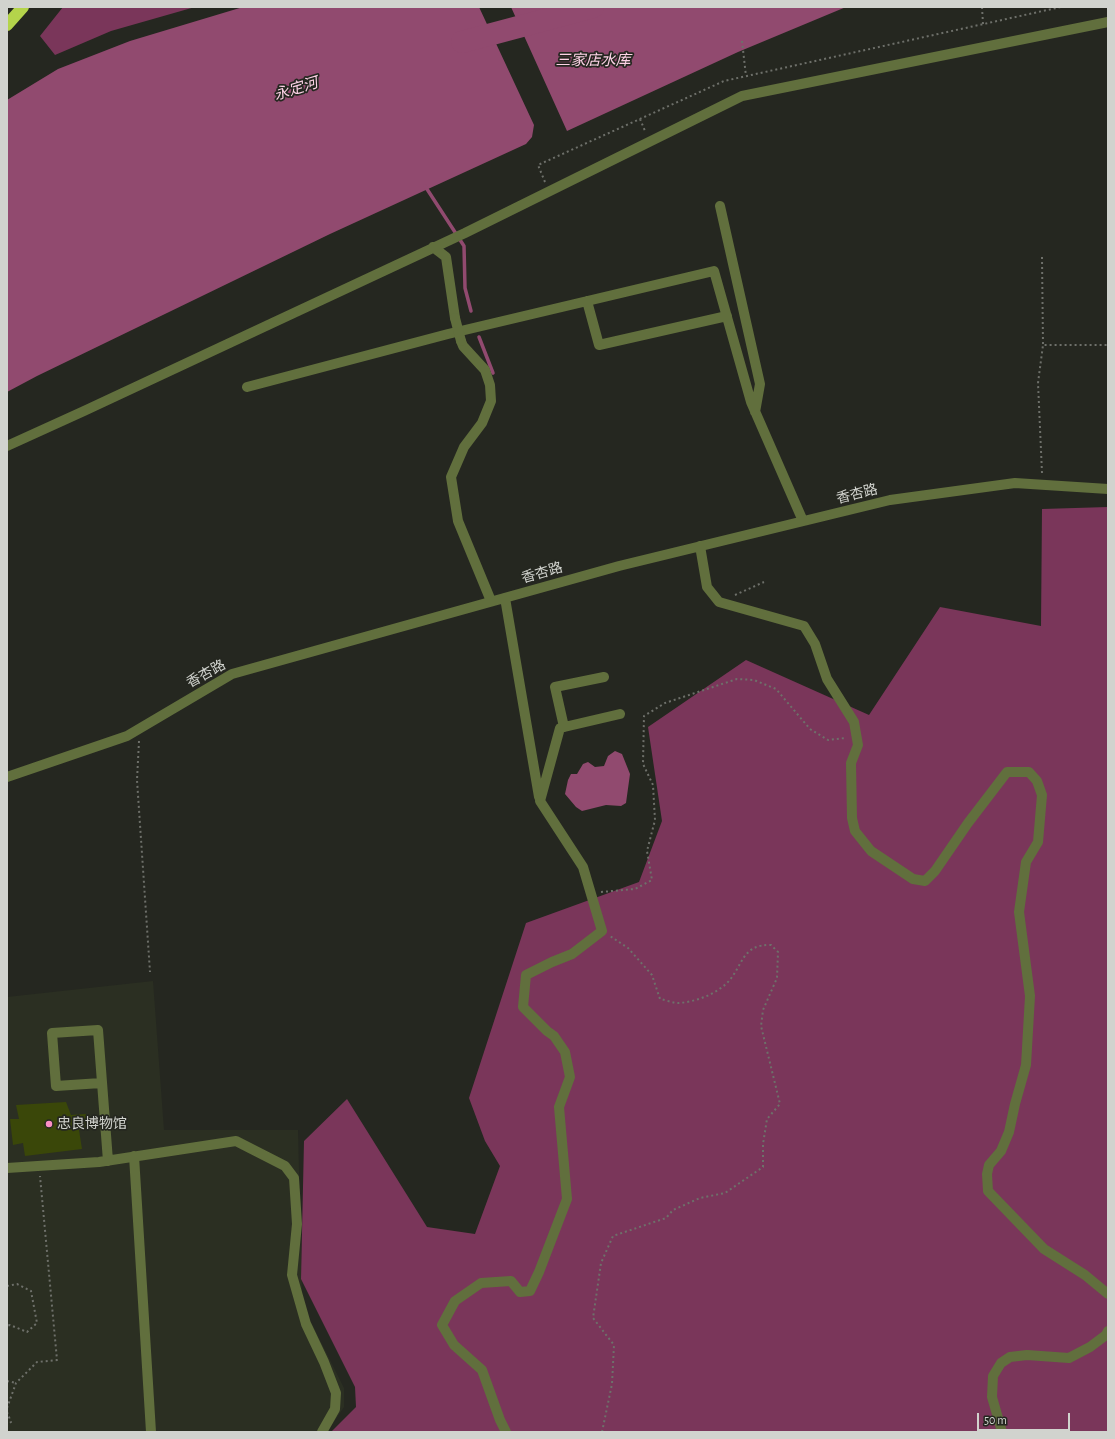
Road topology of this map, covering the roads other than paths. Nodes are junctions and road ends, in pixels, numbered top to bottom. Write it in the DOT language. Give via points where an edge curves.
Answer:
graph roads {
  1 [pos="23,7"];
  2 [pos="1108,22"];
  3 [pos="7,25"];
  4 [pos="720,206"];
  5 [pos="434,247"];
  6 [pos="588,301"];
  7 [pos="727,316"];
  8 [pos="247,387"];
  9 [pos="755,412"];
  10 [pos="7,446"];
  11 [pos="1108,489"];
  12 [pos="803,521"];
  13 [pos="700,546"];
  14 [pos="505,598"];
  15 [pos="491,602"];
  16 [pos="604,677"];
  17 [pos="620,714"];
  18 [pos="564,727"];
  19 [pos="7,777"];
  20 [pos="540,801"];
  21 [pos="101,1083"];
  22 [pos="134,1156"];
  23 [pos="108,1161"];
  24 [pos="7,1168"];
  25 [pos="1108,1294"];
  26 [pos="1108,1331"];
  27 [pos="151,1432"];
  28 [pos="322,1432"];
  29 [pos="506,1432"];
  30 [pos="1002,1432"];
  1 -- 3 [label="highway"];
  2 -- 5 [label="street" via="742,96"];
  4 -- 9 [label="street" via="760,384"];
  5 -- 10 [label="street"];
  5 -- 15 [label="street, bridge" via="446,257 460,341 485,370 490,385 491,401 482,422 464,446 451,477 458,521"];
  6 -- 7 [label="street" via="714,271"];
  6 -- 7 [label="street" via="599,345"];
  6 -- 8 [label="street" via="448,334"];
  7 -- 9 [label="street"];
  9 -- 12 [label="street"];
  11 -- 12 [label="street, 香杏路" via="1015,483 890,500"];
  12 -- 13 [label="street, 香杏路"];
  13 -- 14 [label="street, 香杏路"];
  13 -- 25 [label="street" via="707,587 719,602 804,626 815,644 827,679 854,722 858,744 851,763 852,818 855,831 871,851 913,879 925,881 1007,772 1029,772 1037,781 1042,795 1038,842 1026,862 1019,912 1030,996 1026,1065 1010,1132 1001,1150 989,1165 988,1191 1044,1248 1085,1275"];
  14 -- 15 [label="street, 香杏路"];
  14 -- 20 [label="street"];
  15 -- 19 [label="street, 香杏路" via="232,674 127,736"];
  16 -- 18 [label="street" via="555,687"];
  17 -- 18 [label="street"];
  18 -- 20 [label="street" via="560,728"];
  20 -- 29 [label="street" via="583,867 602,931 572,954 526,975 523,1007 554,1036 565,1052 570,1077 559,1106 567,1199 530,1291 520,1292 511,1281 481,1283 455,1302 442,1325 454,1345 482,1370"];
  21 -- 21 [label="street" via="98,1030 52,1033 56,1086"];
  21 -- 23 [label="street"];
  22 -- 23 [label="street"];
  22 -- 27 [label="street"];
  22 -- 28 [label="street" via="236,1141 284,1166 294,1178 297,1224 292,1275 306,1324 336,1393 335,1409"];
  23 -- 24 [label="street"];
  26 -- 30 [label="street" via="1090,1347 1069,1358 1027,1355 1010,1357 1001,1363 992,1376 992,1397"];
}
